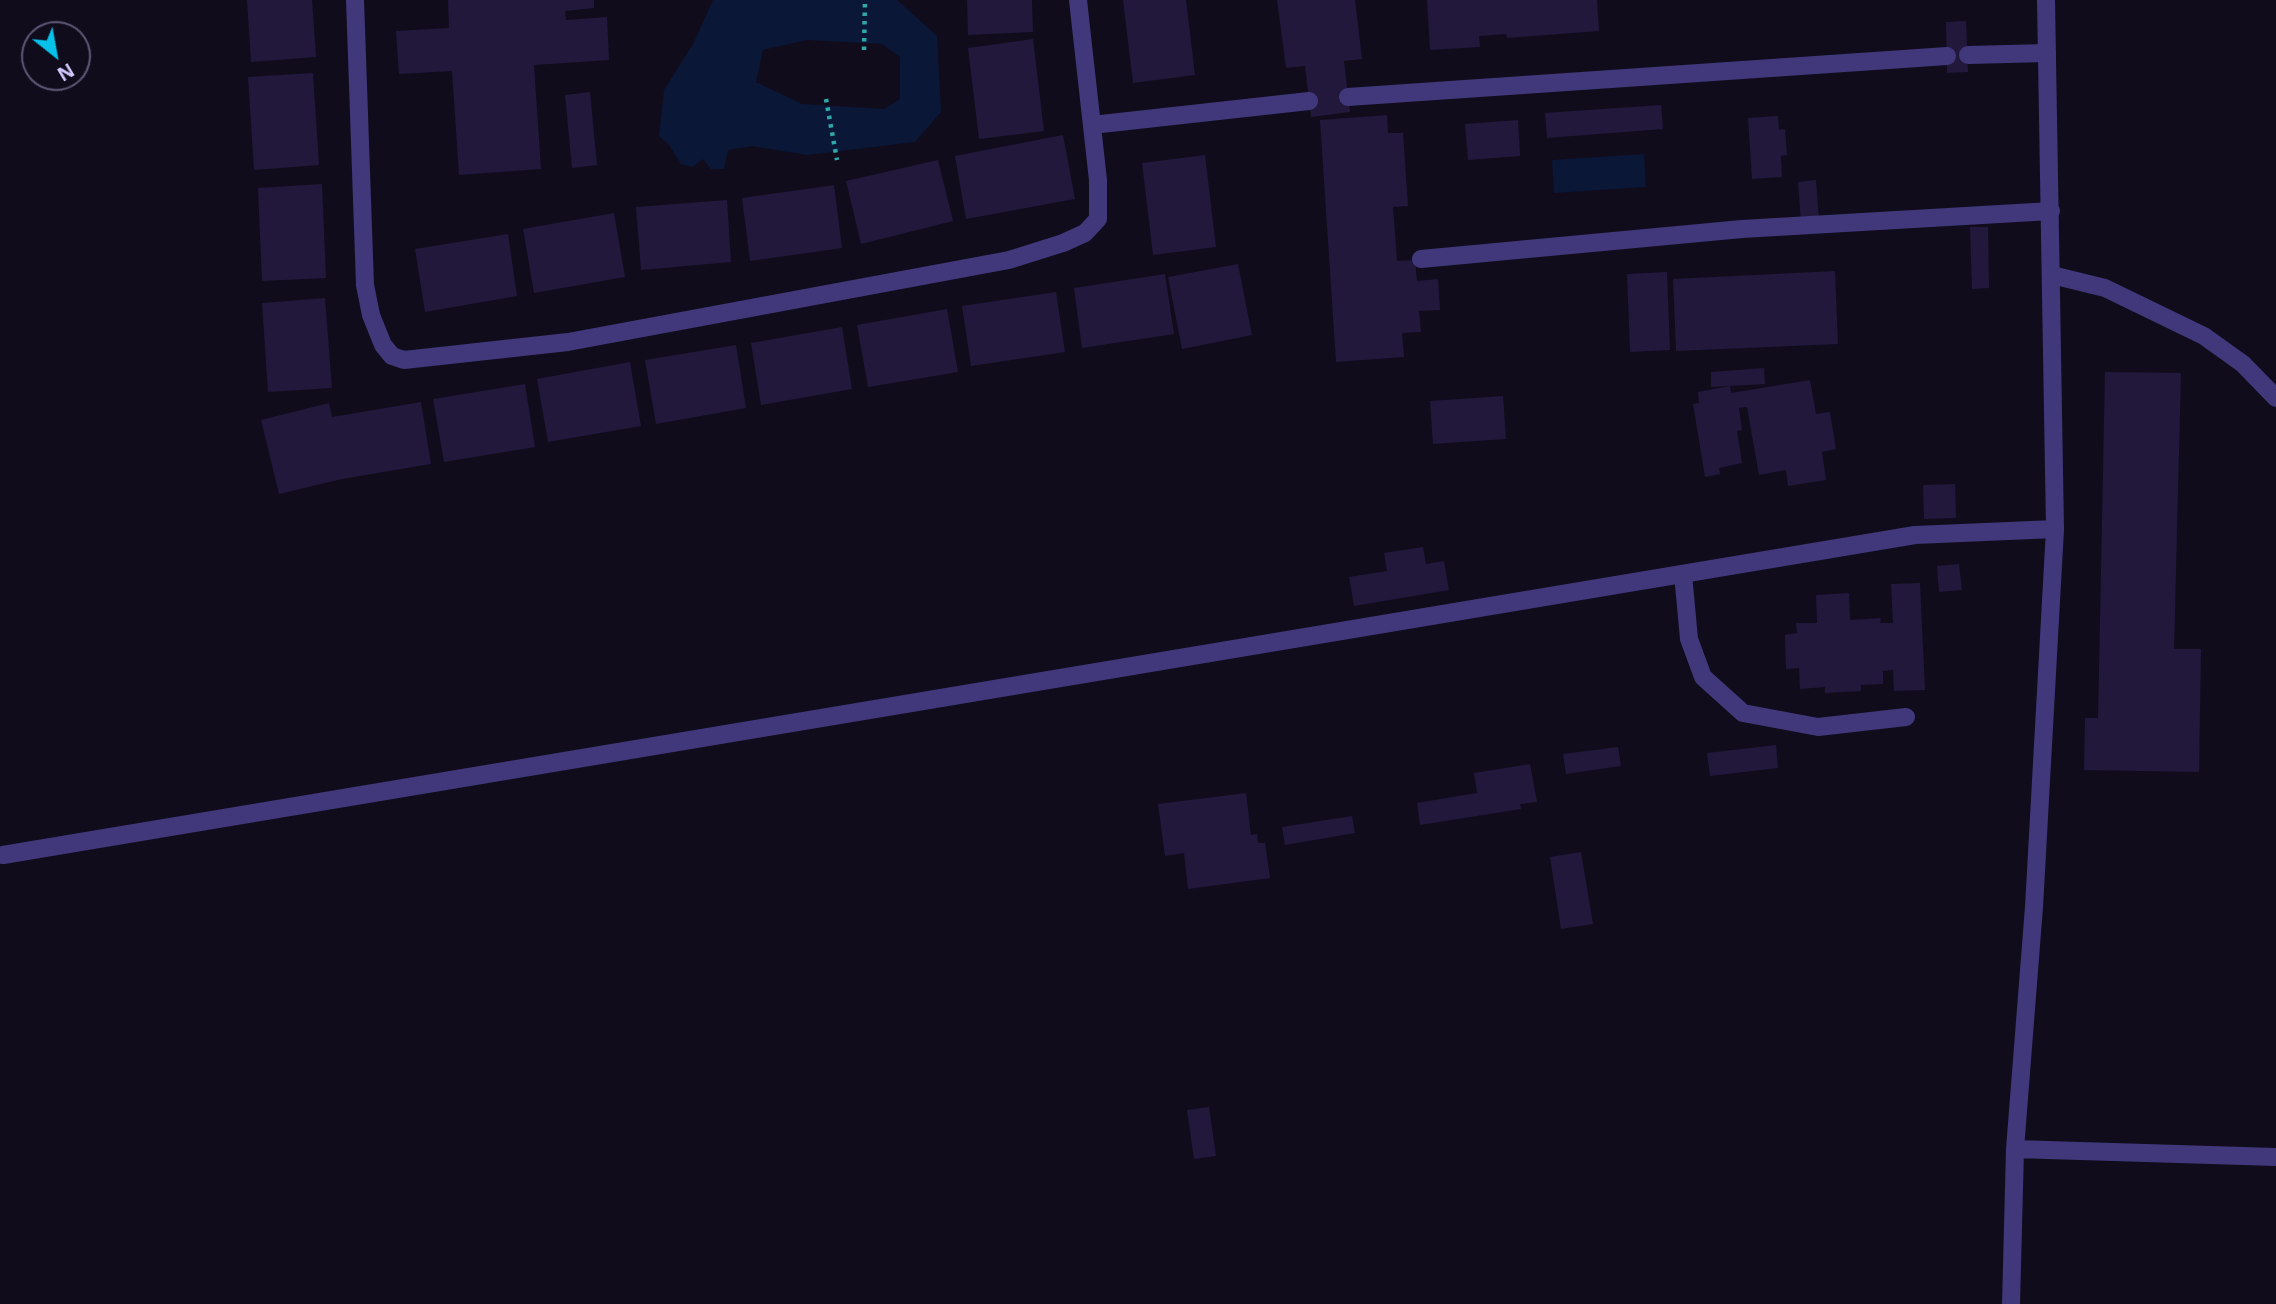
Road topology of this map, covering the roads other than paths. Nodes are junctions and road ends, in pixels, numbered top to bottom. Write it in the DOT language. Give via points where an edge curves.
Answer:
graph roads {
  1 [pos="355,0"];
  2 [pos="1077,0"];
  3 [pos="2046,0"];
  4 [pos="2047,53"];
  5 [pos="1968,55"];
  6 [pos="1947,56"];
  7 [pos="1348,97"];
  8 [pos="1309,101"];
  9 [pos="1092,125"];
  10 [pos="2050,211"];
  11 [pos="1421,259"];
  12 [pos="2052,275"];
  13 [pos="2276,398"];
  14 [pos="2055,530"];
  15 [pos="1683,574"];
  16 [pos="1906,717"];
  17 [pos="3,855"];
  18 [pos="2015,1149"];
  19 [pos="2276,1157"];
  20 [pos="2011,1304"];
  1 -- 9 [label="street" via="365,285 383,345 392,356 404,360 568,342 1009,260 1063,243 1085,233 1098,219"];
  2 -- 9 [label="street"];
  3 -- 4 [label="street"];
  4 -- 5 [label="street"];
  4 -- 10 [label="street"];
  6 -- 7 [label="street"];
  8 -- 9 [label="street"];
  10 -- 11 [label="street" via="1742,229"];
  10 -- 12 [label="street"];
  12 -- 13 [label="street" via="2105,288 2204,336 2243,364"];
  12 -- 14 [label="street"];
  14 -- 15 [label="street" via="1914,535"];
  14 -- 18 [label="street"];
  15 -- 16 [label="street" via="1689,639 1703,677 1744,713 1818,727"];
  15 -- 17 [label="street"];
  18 -- 19 [label="street"];
  18 -- 20 [label="street"];
}
